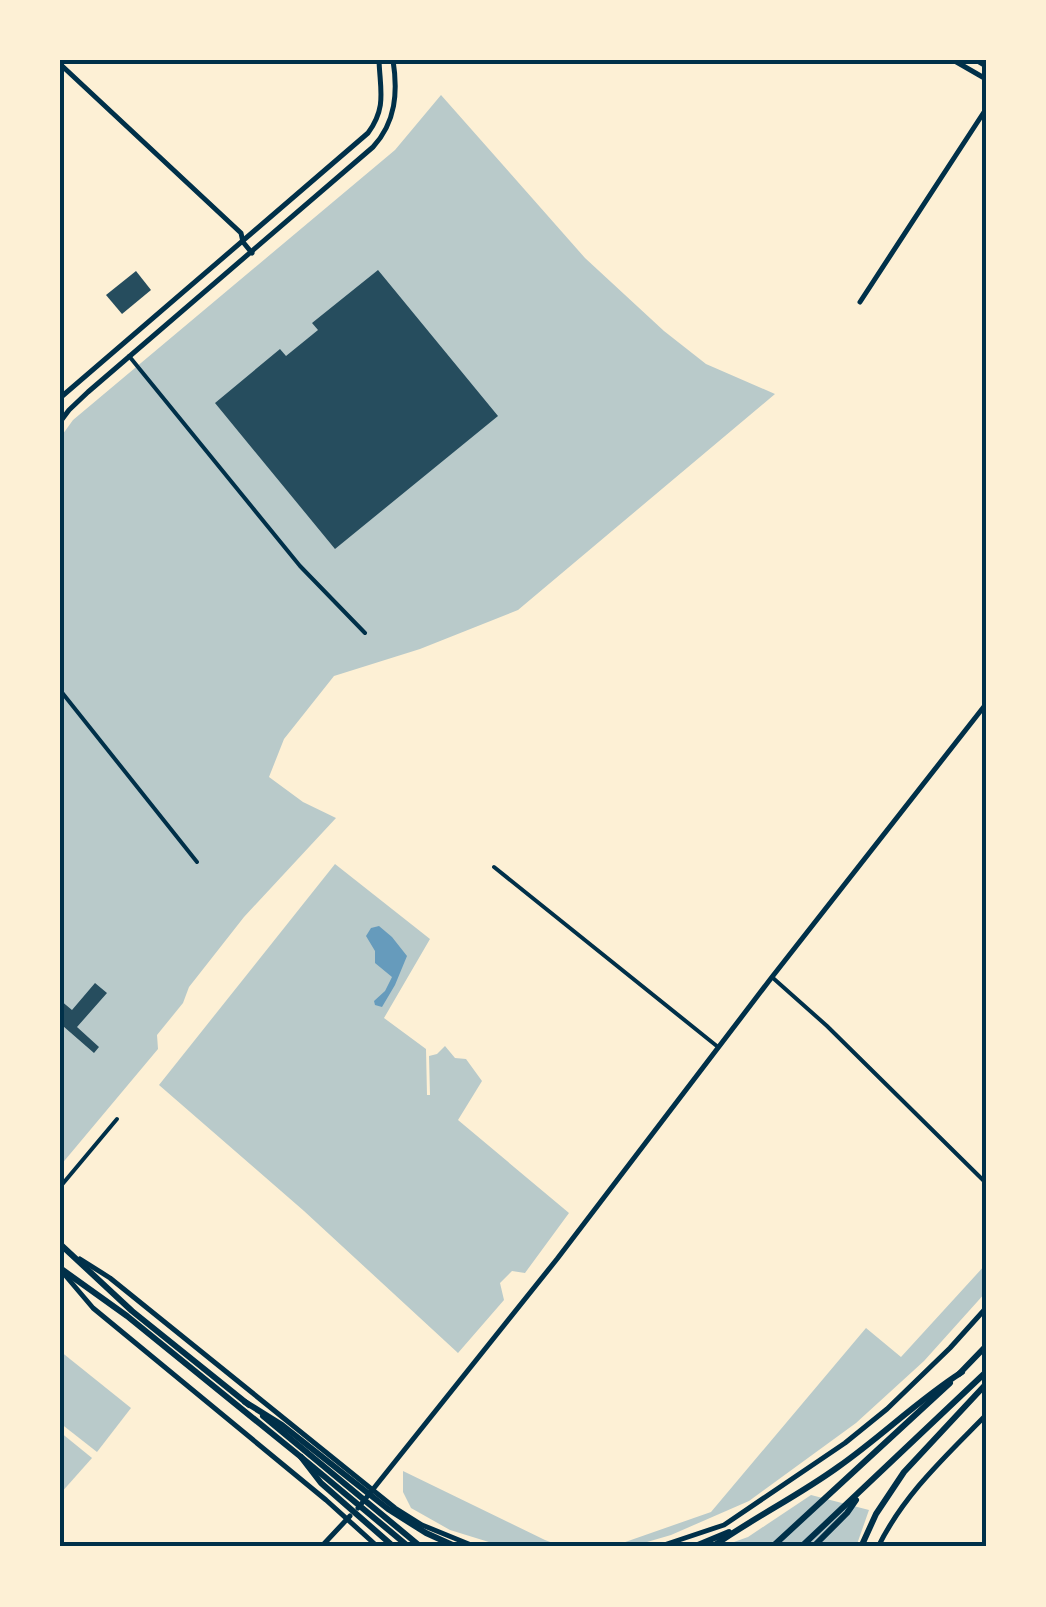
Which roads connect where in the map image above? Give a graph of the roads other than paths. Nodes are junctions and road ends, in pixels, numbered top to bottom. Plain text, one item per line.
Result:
1 (379, 60) edge
2 (393, 60) edge
3 (953, 60) edge
4 (976, 60) edge
5 (60, 64) edge
6 (986, 66) edge
7 (986, 79) edge
8 (986, 109) edge
9 (243, 242) junction
10 (252, 253) junction
11 (860, 302) dead end
12 (129, 356) junction
13 (60, 398) edge
14 (60, 422) edge
15 (365, 632) dead end
16 (60, 690) edge
17 (986, 704) edge
18 (198, 862) dead end
19 (494, 867) dead end
20 (772, 977) junction
21 (718, 1047) junction
22 (117, 1120) dead end
23 (986, 1183) edge
24 (60, 1187) edge
25 (60, 1244) edge
26 (72, 1254) junction
27 (60, 1268) edge
28 (986, 1308) edge
29 (129, 1314) junction
30 (986, 1346) edge
31 (962, 1372) junction
32 (986, 1372) edge
33 (986, 1384) edge
34 (245, 1402) junction
35 (986, 1414) edge
36 (301, 1456) junction
37 (373, 1491) junction
38 (862, 1491) junction
39 (348, 1518) junction
40 (740, 1528) junction
41 (322, 1547) edge
42 (378, 1547) edge
43 (394, 1547) edge
44 (409, 1547) edge
45 (421, 1547) edge
46 (457, 1547) edge
47 (476, 1547) edge
48 (658, 1547) edge
49 (693, 1547) edge
50 (712, 1547) edge
51 (772, 1547) edge
52 (801, 1547) edge
53 (813, 1547) edge
54 (861, 1547) edge
55 (878, 1547) edge

1 - 9 main road
2 - 10 main road
3 - 7 main road
4 - 6 main road
5 - 9 main road
8 - 11 main road
9 - 10 main road
9 - 13 main road
10 - 12 main road
12 - 14 main road
12 - 15 street
16 - 18 street
17 - 20 main road
19 - 21 street
20 - 21 main road
20 - 23 street
21 - 37 main road
22 - 24 street
25 - 26 main road
26 - 29 main road
26 - 37 main road
27 - 29 main road
27 - 39 main road
28 - 48 main road
29 - 34 main road
29 - 36 main road
30 - 31 main road
31 - 40 main road
31 - 51 main road
32 - 38 main road
33 - 54 main road
34 - 45 main road
34 - 46 main road
35 - 55 main road
36 - 43 main road
36 - 44 main road
37 - 39 main road
37 - 47 main road
38 - 52 main road
38 - 53 main road
39 - 41 main road
39 - 42 main road
40 - 49 main road
40 - 50 main road

